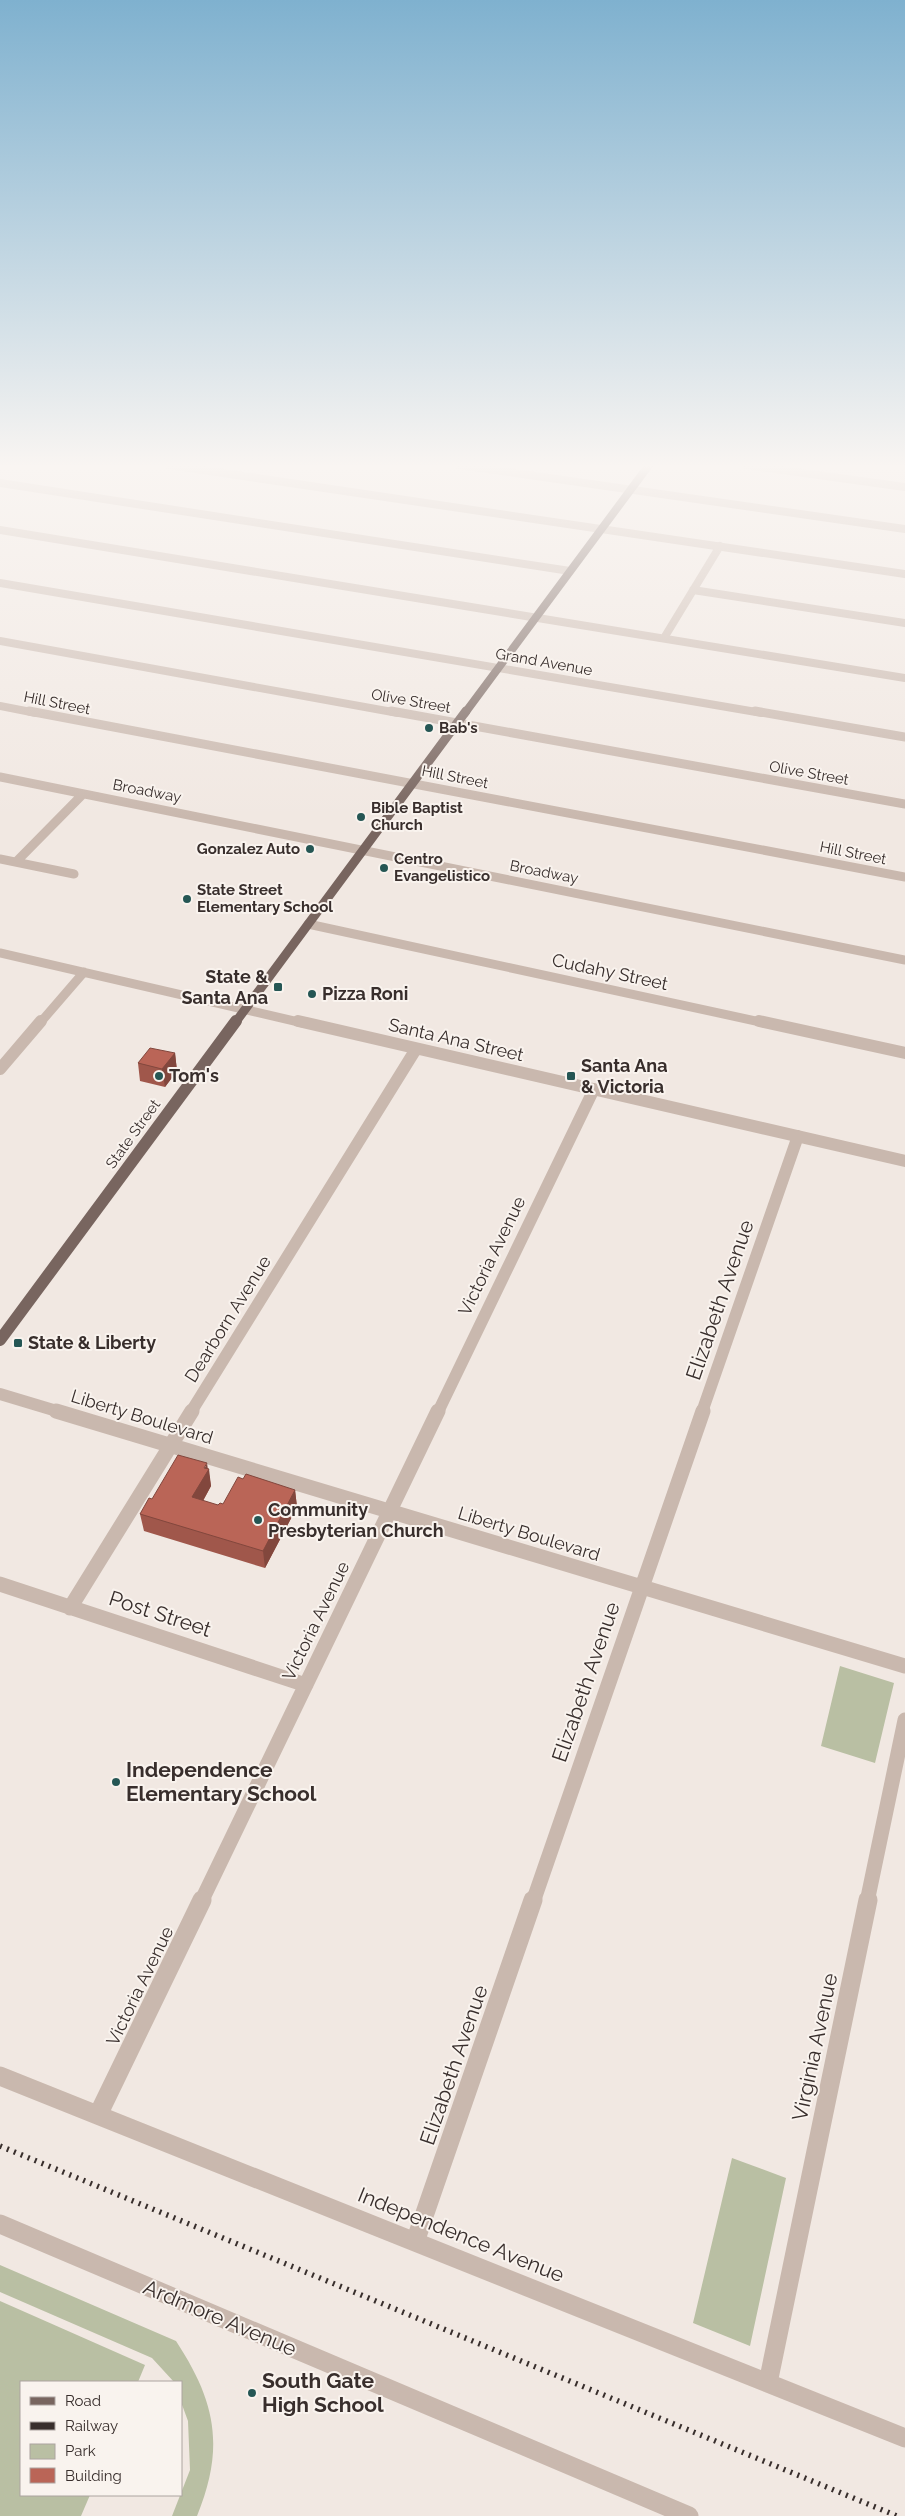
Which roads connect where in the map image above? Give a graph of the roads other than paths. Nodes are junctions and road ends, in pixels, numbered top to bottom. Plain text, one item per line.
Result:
1 (319, 582) edge
2 (562, 582) edge
3 (698, 582) edge
4 (0, 583) edge
5 (693, 590) junction
6 (536, 618) junction
7 (905, 623) edge
8 (664, 638) junction
9 (0, 641) edge
10 (499, 668) junction
11 (905, 678) edge
12 (0, 706) edge
13 (458, 723) junction
14 (905, 737) edge
15 (0, 777) edge
16 (413, 783) junction
17 (83, 794) junction
18 (905, 804) edge
19 (363, 850) junction
20 (0, 859) edge
21 (16, 862) junction
22 (74, 874) dead end
23 (905, 877) edge
24 (308, 924) junction
25 (0, 953) edge
26 (905, 960) edge
27 (84, 972) junction
28 (246, 1009) junction
29 (416, 1049) junction
30 (905, 1053) edge
31 (0, 1069) edge
32 (594, 1089) junction
33 (798, 1136) junction
34 (905, 1161) edge
35 (0, 1340) edge
36 (0, 1394) edge
37 (172, 1445) junction
38 (390, 1512) junction
39 (0, 1584) edge
40 (641, 1587) junction
41 (70, 1608) junction
42 (905, 1666) edge
43 (306, 1685) junction
44 (905, 1720) edge
45 (0, 2076) edge
46 (98, 2115) junction
47 (0, 2224) edge
48 (415, 2242) junction
49 (768, 2383) junction
50 (905, 2438) edge
51 (689, 2516) edge

1 - 6 street
2 - 6 main road, State Street
3 - 5 street
4 - 10 street, Grand Avenue
5 - 7 street
5 - 8 street
6 - 8 street
6 - 10 main road, State Street
8 - 11 street
9 - 13 street, Olive Street
10 - 13 main road, State Street
10 - 14 street, Grand Avenue
12 - 16 street, Hill Street
13 - 16 main road, State Street
13 - 18 street, Olive Street
15 - 17 street, Broadway
16 - 19 main road, State Street
16 - 23 street, Hill Street
17 - 19 street, Broadway
17 - 21 street
19 - 24 main road, State Street
19 - 26 street, Broadway
20 - 21 street
21 - 22 street
24 - 28 main road, State Street
24 - 30 street, Cudahy Street
25 - 27 street, Santa Ana Street
27 - 28 street, Santa Ana Street
27 - 31 street
28 - 29 street, Santa Ana Street
28 - 35 main road, State Street
29 - 32 street, Santa Ana Street
29 - 37 street, Dearborn Avenue
32 - 33 street, Santa Ana Street
32 - 38 street, Victoria Avenue
33 - 34 street, Santa Ana Street
33 - 40 street, Elizabeth Avenue
36 - 37 street, Liberty Boulevard
37 - 38 street, Liberty Boulevard
37 - 41 street, Dearborn Avenue
38 - 40 street, Liberty Boulevard
38 - 43 street, Victoria Avenue
39 - 41 street, Post Street
40 - 42 street, Liberty Boulevard
40 - 48 street, Elizabeth Avenue
41 - 43 street, Post Street
43 - 46 street, Victoria Avenue
44 - 49 street, Virginia Avenue
45 - 46 street, Independence Avenue
46 - 48 street, Independence Avenue
47 - 51 street, Ardmore Avenue
48 - 49 street, Independence Avenue
49 - 50 street, Independence Avenue

